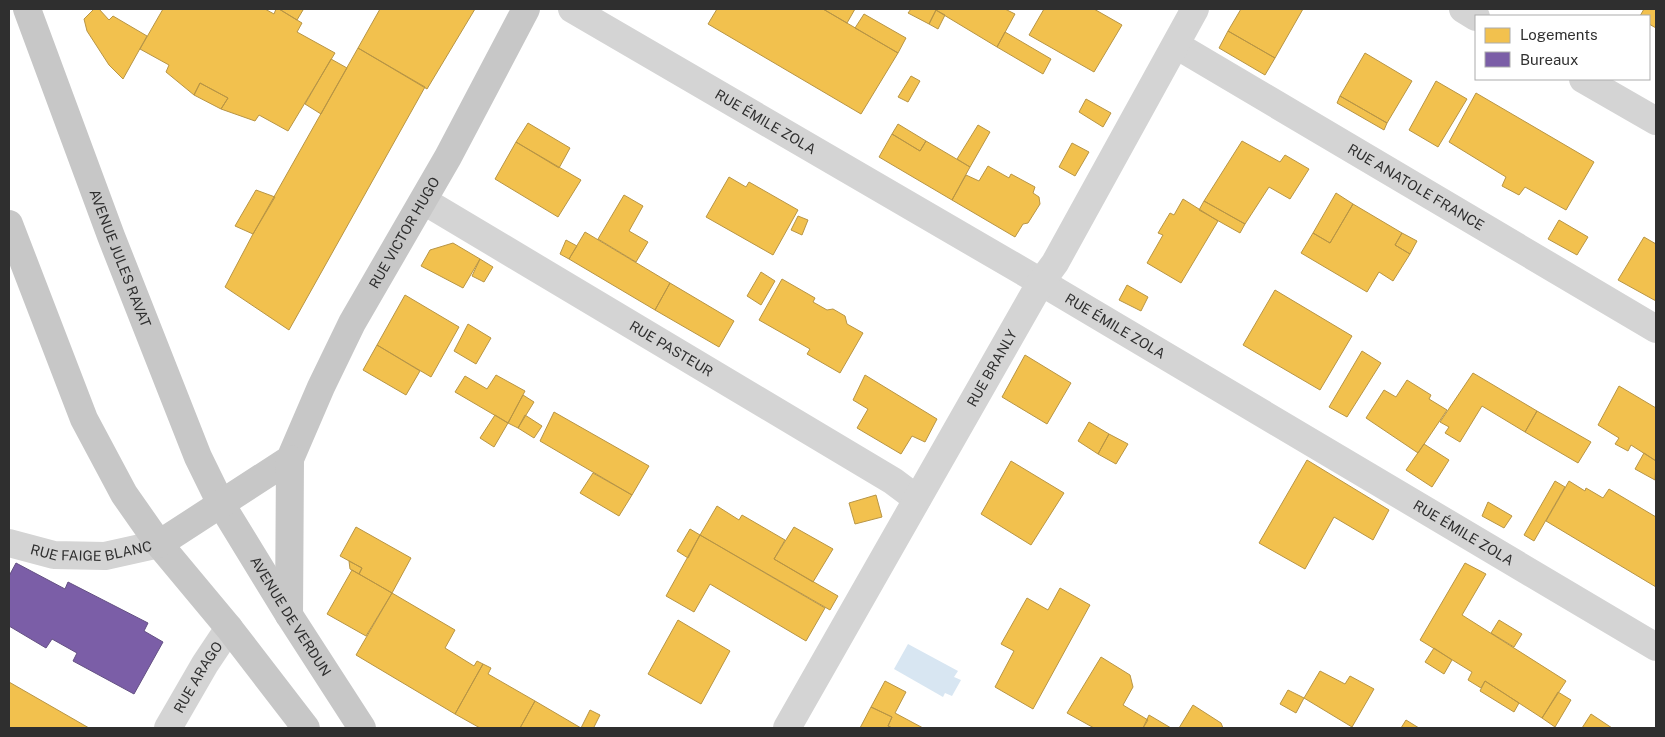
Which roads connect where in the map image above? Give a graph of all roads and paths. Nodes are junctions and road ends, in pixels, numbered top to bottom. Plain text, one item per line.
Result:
1 (27, 9) edge
2 (526, 9) edge
3 (572, 9) edge
4 (1196, 9) edge
5 (1463, 9) edge
6 (1475, 16) edge
7 (1176, 44) junction
8 (1585, 80) edge
9 (1656, 121) edge
10 (424, 201) junction
11 (9, 224) edge
12 (1041, 282) junction
13 (1656, 329) edge
14 (290, 459) junction
15 (917, 499) junction
16 (221, 504) junction
17 (9, 543) edge
18 (159, 544) junction
19 (289, 615) junction
20 (228, 628) junction
21 (1656, 647) edge
22 (168, 728) edge
23 (306, 728) edge
24 (362, 728) edge
25 (787, 728) edge

1 - 16 main road, AVENUE JULES RAVAT
2 - 10 main road, RUE VICTOR HUGO
3 - 12 street, RUE ÉMILE ZOLA
4 - 7 street, RUE BRANLY
5 - 6 street
7 - 12 street, RUE BRANLY
7 - 13 street, RUE ANATOLE FRANCE
8 - 9 street
10 - 14 main road, RUE VICTOR HUGO
10 - 15 street, RUE PASTEUR
11 - 18 main road
12 - 15 street, RUE BRANLY
12 - 21 street, RUE ÉMILE ZOLA
14 - 16 main road
14 - 19 main road, RUE VICTOR HUGO
15 - 25 street, RUE BRANLY
16 - 18 main road, RUE FAIGE BLANC
16 - 19 main road, AVENUE DE VERDUN
17 - 18 street, RUE FAIGE BLANC
18 - 20 main road
19 - 24 main road, AVENUE DE VERDUN
20 - 22 street, RUE ARAGO
20 - 23 main road

